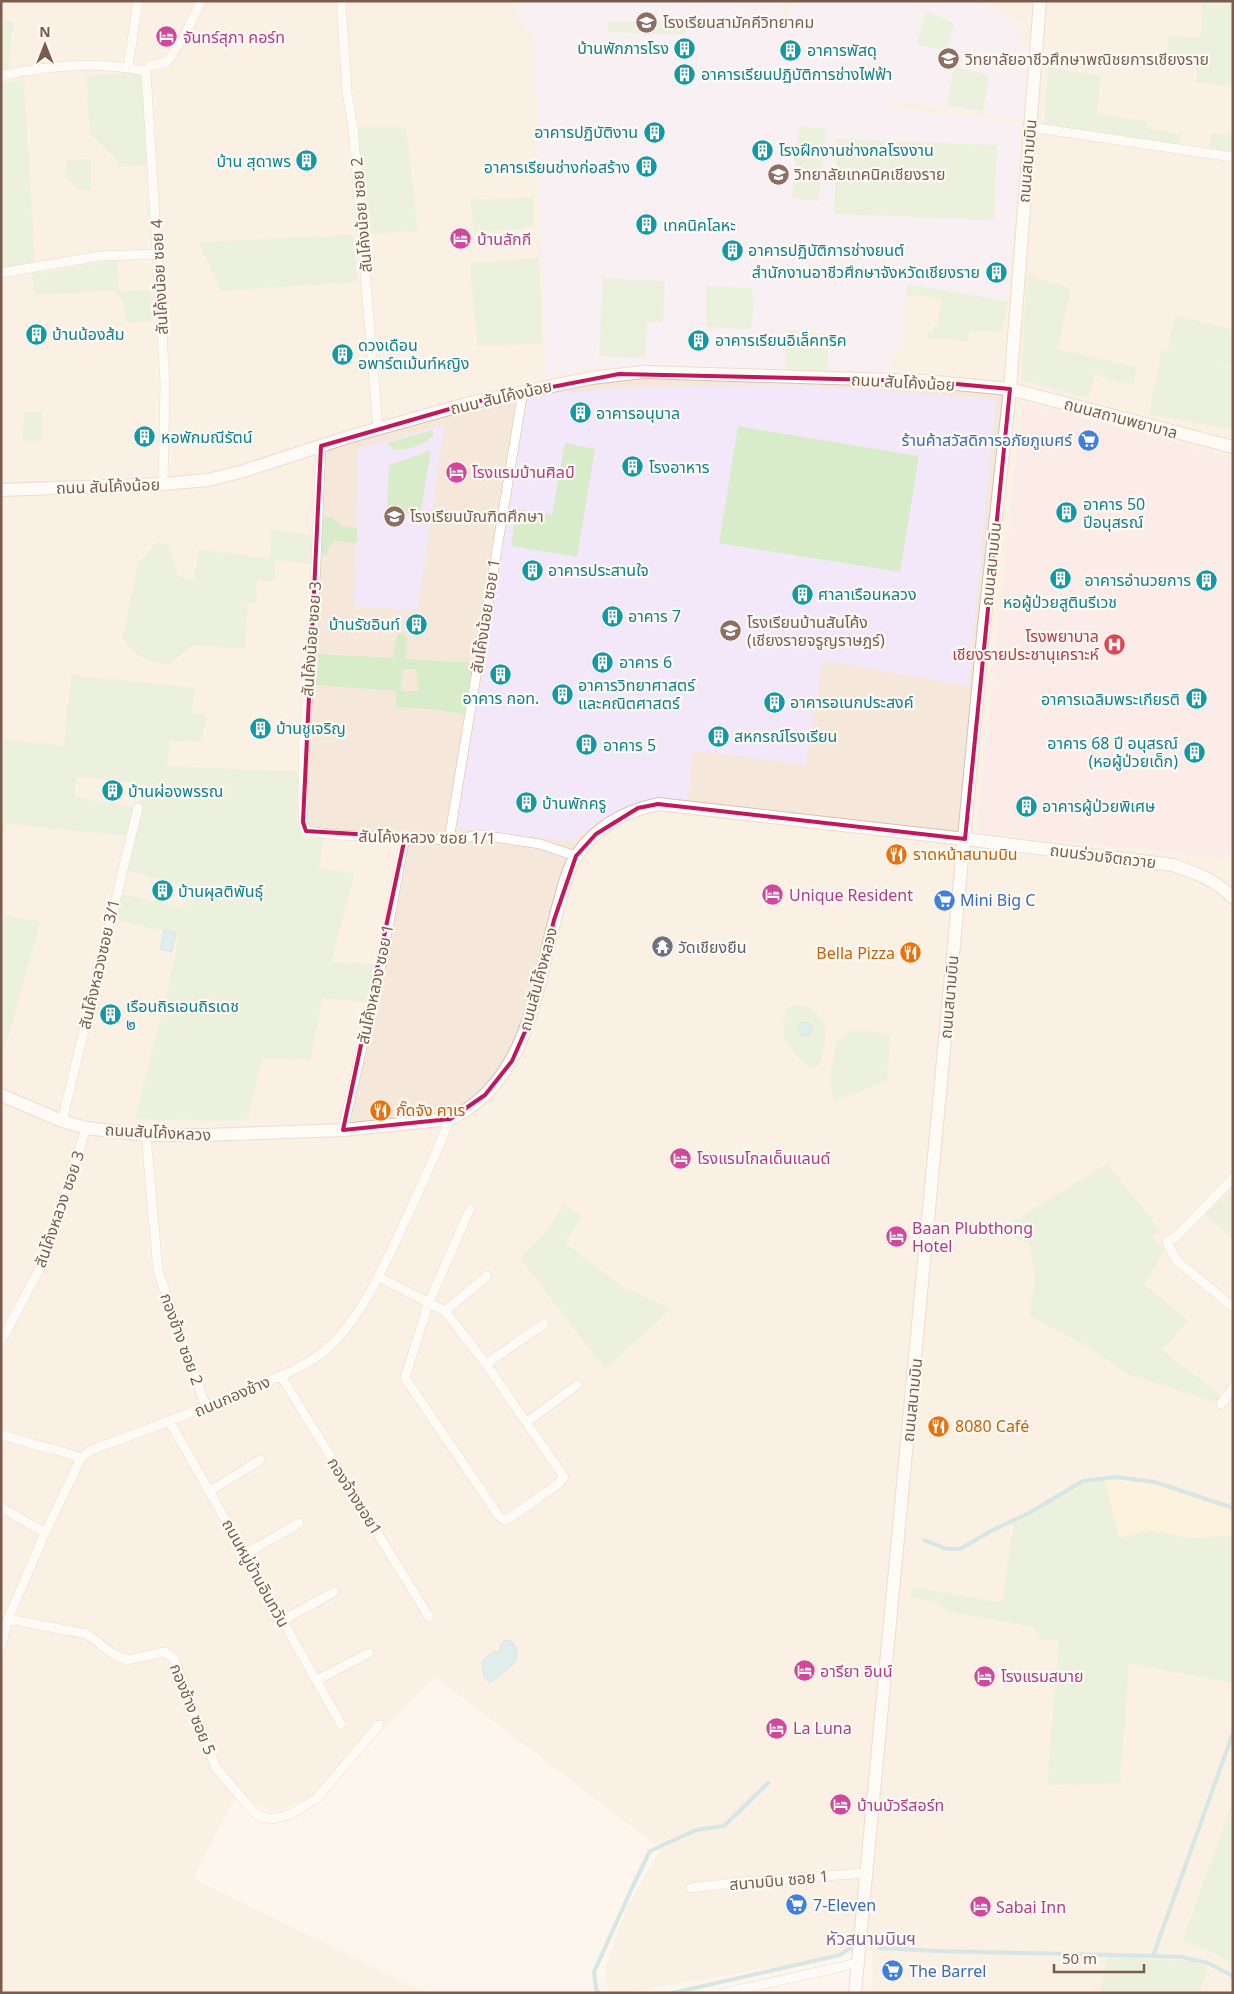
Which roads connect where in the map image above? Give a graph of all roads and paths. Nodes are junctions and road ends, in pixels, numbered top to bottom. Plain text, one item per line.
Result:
1 (138, 1) edge
2 (201, 1) edge
3 (341, 1) edge
4 (1040, 1) edge
5 (128, 67) junction
6 (146, 71) junction
7 (1, 76) edge
8 (1030, 127) junction
9 (1233, 157) edge
10 (157, 254) junction
11 (1, 273) edge
12 (1010, 389) junction
13 (523, 391) junction
14 (378, 429) junction
15 (321, 446) junction
16 (1233, 447) edge
17 (163, 484) junction
18 (1, 490) edge
19 (138, 808) dead end
20 (306, 831) joint
21 (405, 837) junction
22 (965, 839) junction
23 (449, 840) junction
24 (576, 856) junction
25 (1233, 898) edge
26 (1, 1096) edge
27 (450, 1119) junction
28 (62, 1121) junction
29 (86, 1128) junction
30 (343, 1130) junction
31 (146, 1135) junction
32 (1233, 1178) edge
33 (470, 1209) dead end
34 (487, 1276) dead end
35 (379, 1277) junction
36 (429, 1302) junction
37 (1233, 1307) edge
38 (445, 1311) junction
39 (544, 1324) dead end
40 (1, 1341) edge
41 (486, 1364) junction
42 (281, 1376) junction
43 (577, 1385) dead end
44 (1233, 1388) edge
45 (1221, 1404) dead end
46 (206, 1407) junction
47 (170, 1422) junction
48 (527, 1422) junction
49 (1, 1434) edge
50 (80, 1458) junction
51 (260, 1460) dead end
52 (210, 1491) junction
53 (1, 1507) edge
54 (299, 1524) dead end
55 (45, 1533) junction
56 (245, 1554) junction
57 (334, 1592) dead end
58 (429, 1617) dead end
59 (8, 1619) junction
60 (283, 1620) junction
61 (1, 1645) edge
62 (368, 1653) dead end
63 (317, 1680) junction
64 (341, 1724) dead end
65 (380, 1725) dead end
66 (867, 1873) junction
67 (691, 1888) dead end
68 (858, 1963) junction
69 (724, 1993) edge
70 (855, 1993) edge

1 - 5 street
2 - 6 street
3 - 14 street, สันโค้งน้อย ซอย 2
4 - 8 street, ถนนสนามบิน
5 - 6 street
5 - 7 street
6 - 10 street, สันโค้งน้อย ซอย 4
8 - 9 street
8 - 12 street, ถนนสนามบิน
10 - 11 street
10 - 17 street, สันโค้งน้อย ซอย 4
12 - 13 street, ถนน สันโค้งน้อย
12 - 16 street, ถนนสถานพยาบาล
12 - 22 street, ถนนสนามบิน
13 - 14 street, ถนน สันโค้งน้อย
13 - 23 street, สันโค้งน้อย ซอย 1
14 - 15 street, ถนน สันโค้งน้อย
15 - 17 street, ถนน สันโค้งน้อย
15 - 20 street, สันโค้งน้อย ซอย 3
17 - 18 street, ถนน สันโค้งน้อย
19 - 28 street, สันโค้งหลวงซอย 3/1
20 - 21 street, สันโค้งหลวง ซอย 1/1
21 - 23 street, สันโค้งหลวง ซอย 1/1
21 - 30 street, สันโค้งหลวง ซอย 1
22 - 24 street, ถนนสันโค้งหลวง
22 - 25 street, ถนนร่วมจิตถวาย
22 - 66 street, ถนนสนามบิน
23 - 24 street, สันโค้งหลวง ซอย 1/1
24 - 27 street, ถนนสันโค้งหลวง
26 - 28 street, ถนนสันโค้งหลวง
27 - 30 street, ถนนสันโค้งหลวง
27 - 35 street, ถนนกองช้าง
28 - 29 street, ถนนสันโค้งหลวง
29 - 31 street, ถนนสันโค้งหลวง
29 - 40 street, สันโค้งหลวง ซอย 3
30 - 31 street, ถนนสันโค้งหลวง
31 - 46 street, กองช้าง ซอย 2
32 - 37 street
33 - 36 street
34 - 38 street
35 - 36 street
35 - 42 street, ถนนกองช้าง
36 - 38 street
36 - 48 street
38 - 41 street
39 - 41 street
41 - 48 street
42 - 46 street, ถนนกองช้าง
42 - 58 street, กองจ้างซอย1
43 - 48 street
44 - 45 street
46 - 47 street, ถนนกองช้าง
47 - 50 street, ถนนกองช้าง
47 - 52 street, ถนนหมู่บ้านอินทวัน
49 - 50 street
50 - 55 street
51 - 52 street
52 - 56 street, ถนนหมู่บ้านอินทวัน
53 - 55 street
54 - 56 street
55 - 59 street
56 - 60 street, ถนนหมู่บ้านอินทวัน
57 - 60 street
59 - 61 street
59 - 65 street, กองช้าง ซอย 5
60 - 63 street, ถนนหมู่บ้านอินทวัน
62 - 63 street
63 - 64 street, ถนนหมู่บ้านอินทวัน
66 - 67 street, สนามบิน ซอย 1
66 - 68 street, ถนนสนามบิน
68 - 69 street
68 - 70 street, ถนนสนามบิน

